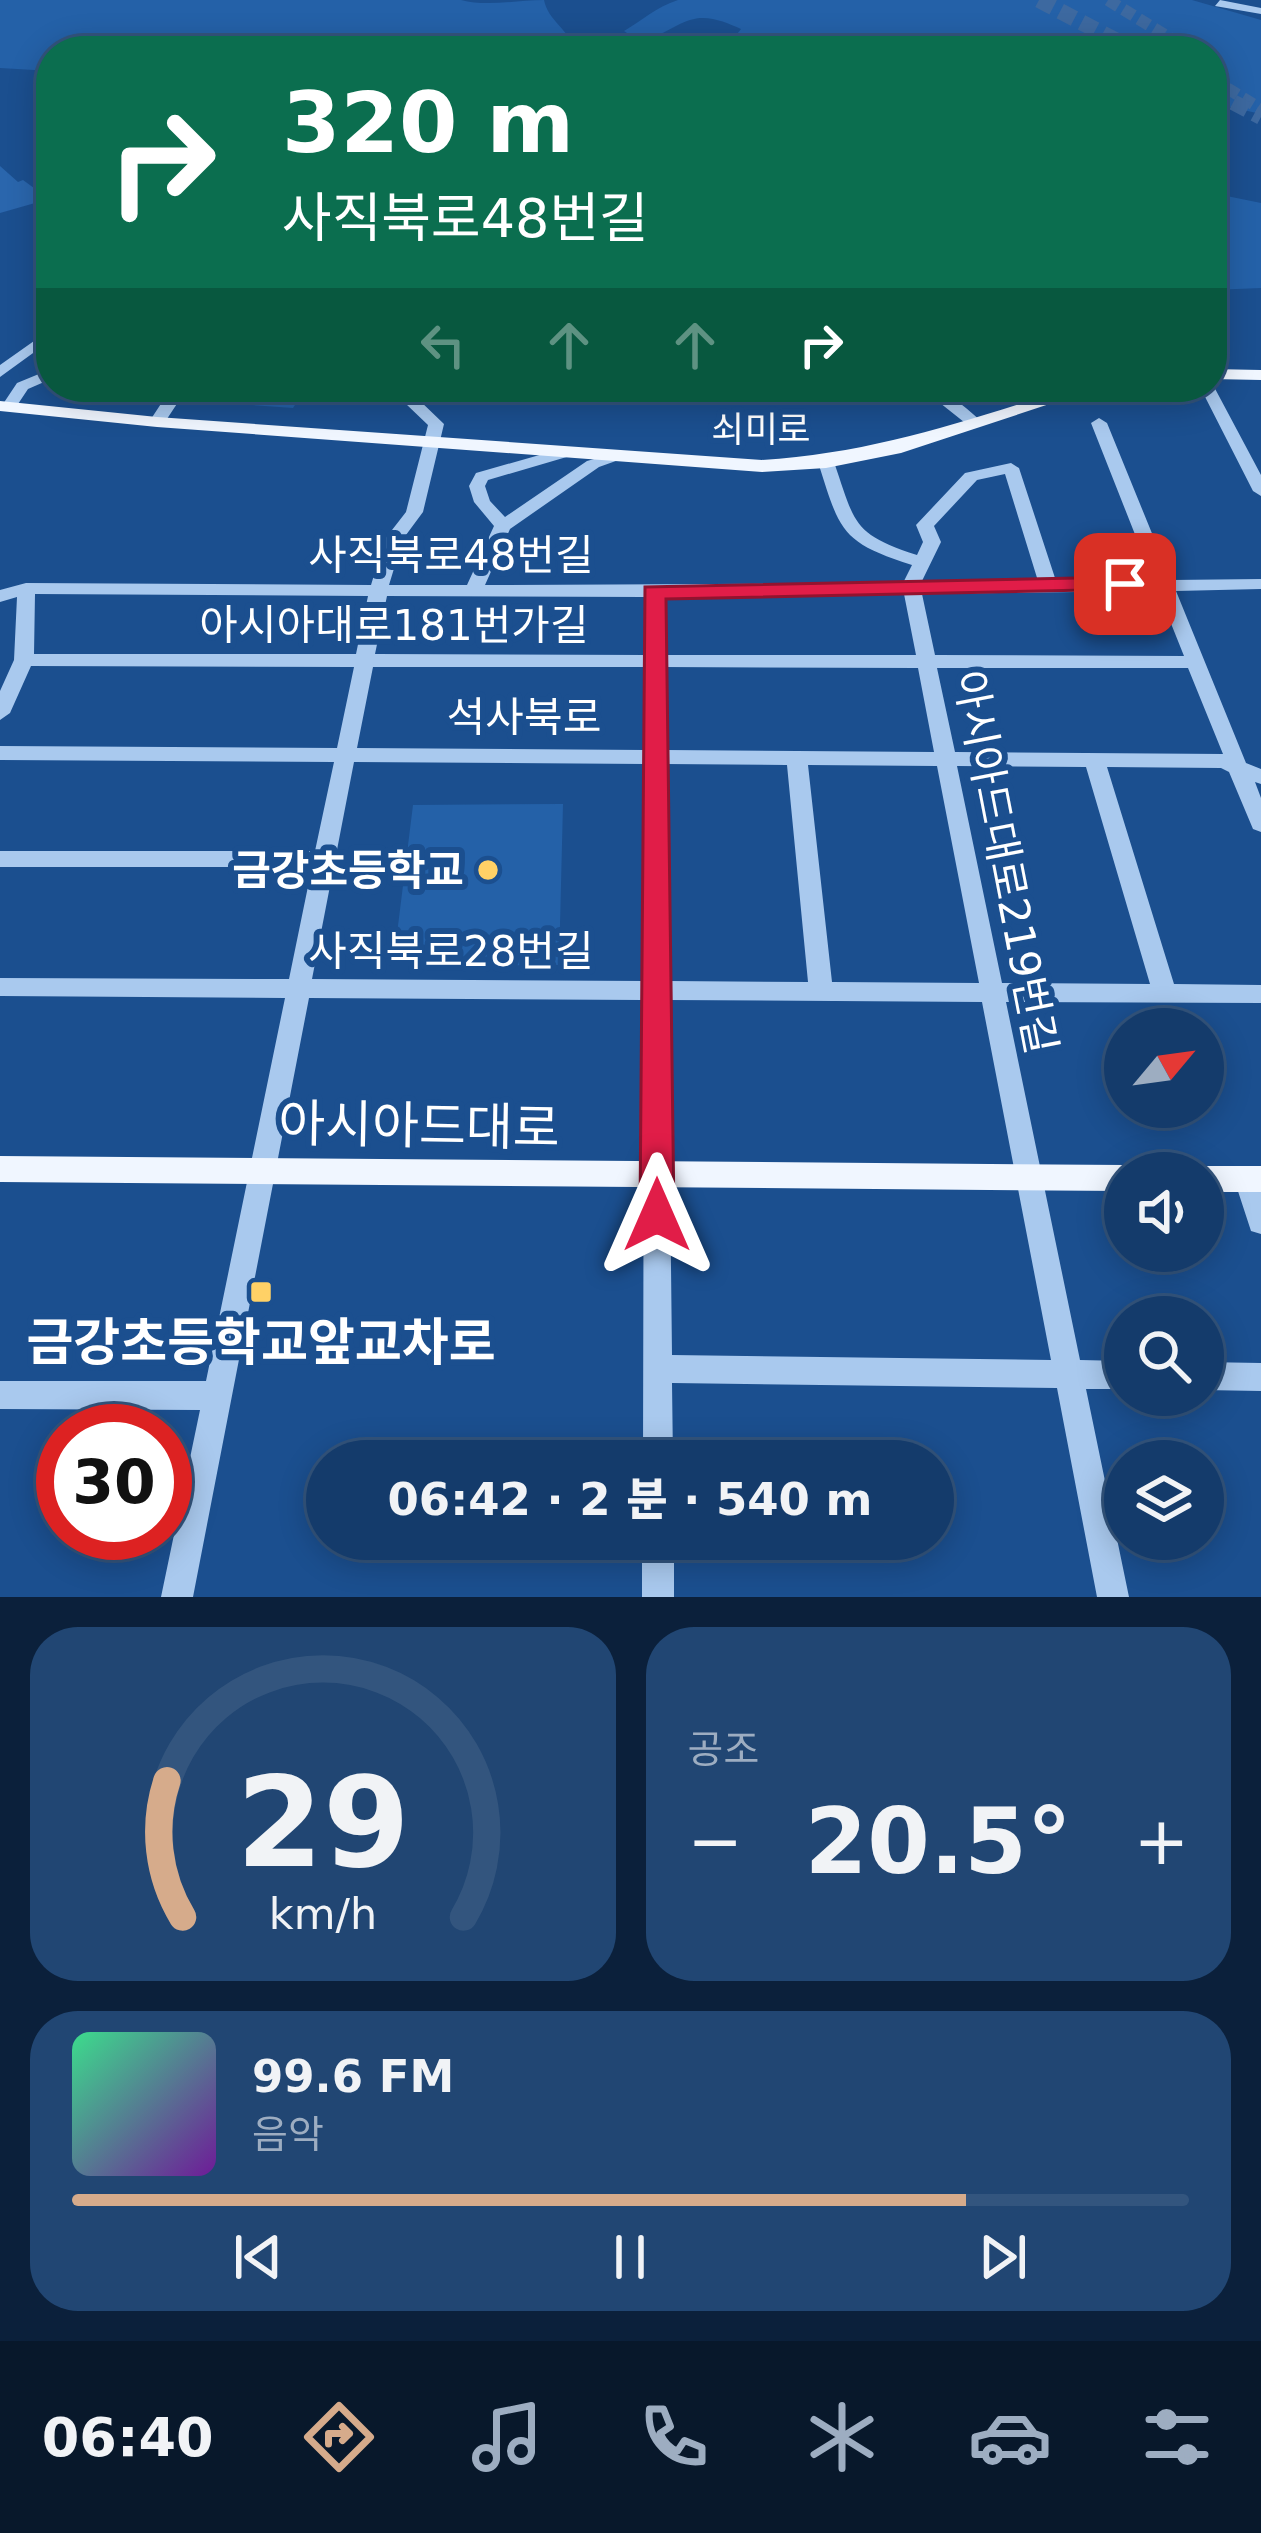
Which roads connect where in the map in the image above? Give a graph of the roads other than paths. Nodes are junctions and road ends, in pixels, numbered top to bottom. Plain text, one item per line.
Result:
1 (1228, 0) edge
2 (1261, 11) edge
3 (36, 344) edge
4 (0, 372) edge
5 (1227, 374) edge
6 (1261, 375) edge
7 (36, 380) edge
8 (170, 402) edge
9 (412, 402) edge
10 (942, 402) edge
11 (1043, 402) edge
12 (1216, 402) edge
13 (5, 406) edge
14 (157, 422) junction
15 (975, 423) junction
16 (1099, 423) dead end
17 (1234, 439) junction
18 (1261, 439) edge
19 (430, 443) junction
20 (564, 453) junction
21 (619, 457) junction
22 (826, 462) junction
23 (1261, 491) edge
24 (503, 526) junction
25 (920, 562) junction
26 (1164, 584) junction
27 (1261, 584) edge
28 (911, 585) junction
29 (1048, 585) junction
30 (26, 588) junction
31 (378, 591) junction
32 (473, 591) junction
33 (654, 592) junction
34 (0, 596) edge
35 (24, 660) junction
36 (365, 661) junction
37 (654, 661) junction
38 (926, 662) junction
39 (1196, 662) junction
40 (0, 713) edge
41 (0, 753) edge
42 (346, 755) junction
43 (655, 757) junction
44 (797, 758) junction
45 (945, 759) junction
46 (1094, 760) junction
47 (1237, 764) junction
48 (1261, 777) edge
49 (1261, 824) edge
50 (0, 860) edge
51 (326, 860) junction
52 (0, 987) edge
53 (301, 989) junction
54 (656, 991) junction
55 (821, 992) junction
56 (992, 993) junction
57 (1165, 994) junction
58 (1261, 994) edge
59 (0, 1169) edge
60 (265, 1172) junction
61 (657, 1176) junction
62 (1028, 1178) junction
63 (1104, 1178) edge
64 (1254, 1179) edge
65 (1261, 1222) edge
66 (658, 1369) junction
67 (1068, 1374) junction
68 (1104, 1375) edge
69 (1224, 1376) edge
70 (1261, 1377) edge
71 (0, 1395) edge
72 (219, 1396) junction
73 (658, 1440) edge
74 (658, 1560) edge
75 (177, 1597) edge
76 (658, 1597) edge
77 (1113, 1597) edge

1 - 2 street
3 - 4 street
5 - 6 main road
7 - 13 street
8 - 14 street
9 - 19 street
10 - 15 street
11 - 15 main road, 쇠미로
12 - 17 street
13 - 14 main road, 쇠미로
14 - 19 main road, 쇠미로
15 - 22 main road, 쇠미로
16 - 26 street
17 - 18 street
17 - 23 street
19 - 20 main road, 쇠미로
19 - 31 street
20 - 21 main road, 쇠미로
20 - 24 street, 쇠미로
21 - 22 main road, 쇠미로
21 - 24 street
22 - 25 street
24 - 32 street
25 - 28 street
25 - 29 street
26 - 27 street, 사직북로48번길
26 - 29 street, 사직북로48번길
26 - 39 street
28 - 29 street, 사직북로48번길
28 - 33 street, 사직북로48번길
28 - 38 street, 아시아드대로219번길
30 - 31 street, 사직북로48번길
30 - 34 street, 사직북로48번길
30 - 35 street
31 - 32 street, 사직북로48번길
31 - 36 street
32 - 33 street, 사직북로48번길
33 - 37 street
35 - 36 street, 아시아대로181번가길
35 - 40 street
36 - 37 street, 아시아대로181번가길
36 - 42 street
37 - 38 street, 아시아대로181번가길
37 - 43 street
38 - 39 street, 아시아대로181번가길
38 - 45 street, 아시아드대로219번길
39 - 47 street
41 - 42 street, 석사북로
42 - 43 street, 석사북로
42 - 51 street
43 - 44 street, 석사북로
43 - 54 street
44 - 45 street, 석사북로
44 - 55 street
45 - 46 street, 석사북로
45 - 56 street, 아시아드대로219번길
46 - 47 street, 석사북로
46 - 57 street
47 - 48 street, 석사북로
47 - 49 street
50 - 51 street
51 - 53 street
52 - 53 street, 사직북로28번길
53 - 54 street, 사직북로28번길
53 - 60 street
54 - 55 street, 사직북로28번길
54 - 61 street
55 - 56 street, 사직북로28번길
56 - 57 street, 사직북로28번길
56 - 62 street, 아시아드대로219번길
57 - 58 street, 사직북로28번길
59 - 60 main road, 아시아드대로
60 - 61 main road, 아시아드대로
60 - 72 street
61 - 62 main road, 아시아드대로
61 - 66 street
62 - 63 main road, 아시아드대로
62 - 67 street, 아시아드대로219번길
64 - 65 street
66 - 67 street
66 - 73 street
67 - 68 street
67 - 77 street, 아시아드대로219번길
69 - 70 street
71 - 72 street
72 - 75 street
74 - 76 street

